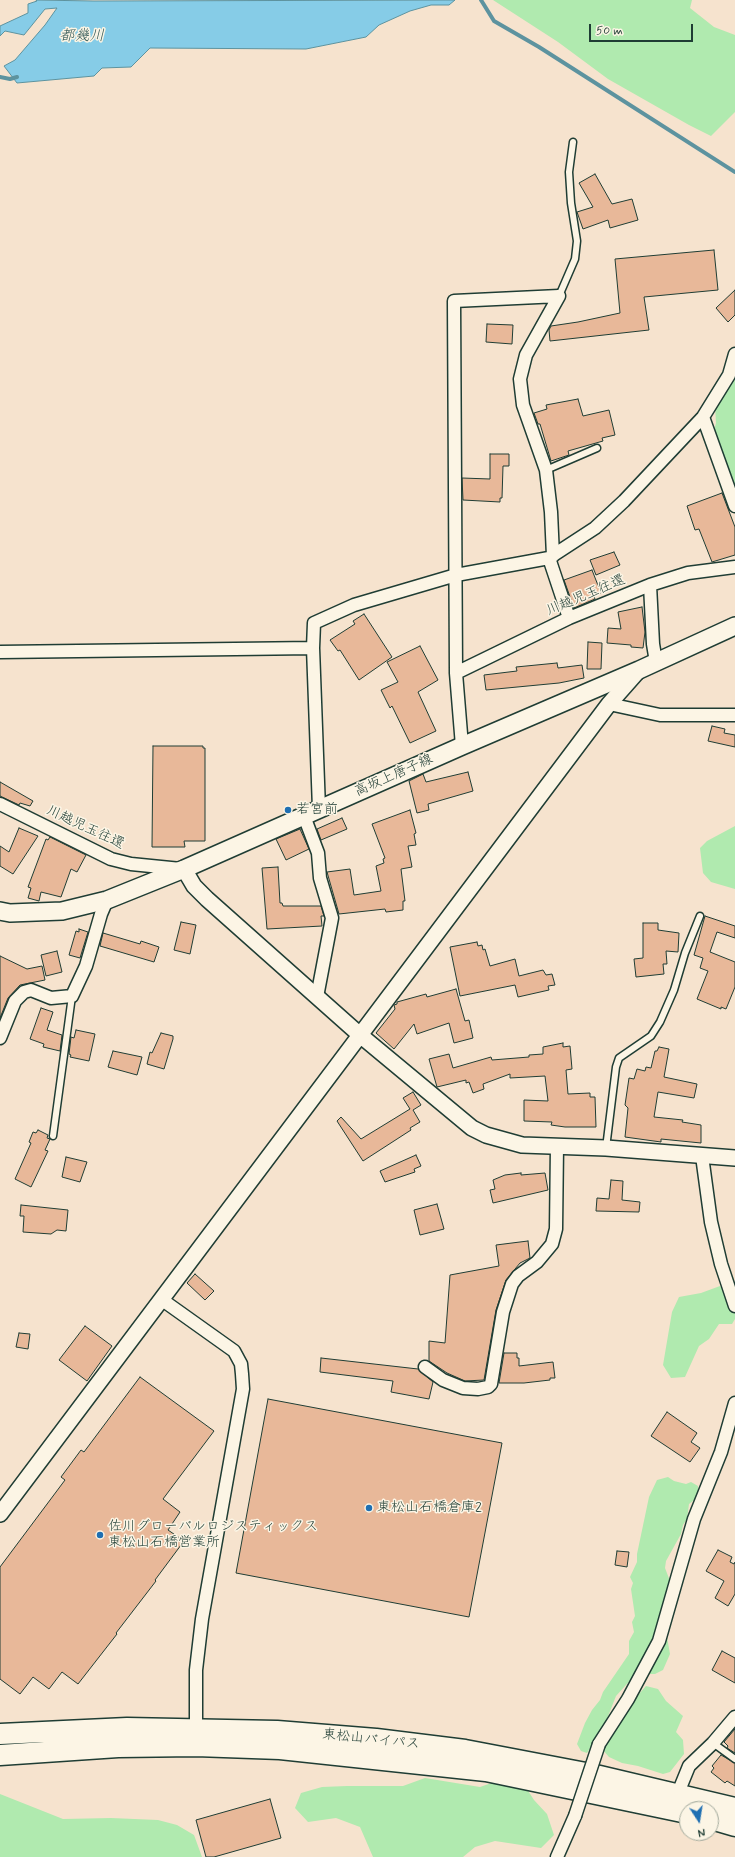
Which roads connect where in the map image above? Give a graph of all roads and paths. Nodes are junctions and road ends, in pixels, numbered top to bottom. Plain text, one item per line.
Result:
1 (573, 142) dead end
2 (558, 296) junction
3 (734, 359) edge
4 (703, 416) junction
5 (597, 448) dead end
6 (546, 470) junction
7 (735, 506) edge
8 (551, 557) junction
9 (735, 567) edge
10 (456, 574) junction
11 (650, 585) junction
12 (569, 618) junction
13 (735, 626) edge
14 (313, 648) junction
15 (0, 652) edge
16 (656, 662) junction
17 (639, 670) junction
18 (456, 673) junction
19 (609, 704) junction
20 (735, 716) edge
21 (462, 746) junction
22 (0, 804) edge
23 (311, 813) junction
24 (184, 869) junction
25 (107, 900) junction
26 (0, 911) edge
27 (700, 916) dead end
28 (72, 996) junction
29 (318, 997) junction
30 (360, 1035) junction
31 (0, 1038) edge
32 (53, 1136) dead end
33 (557, 1146) junction
34 (606, 1148) junction
35 (702, 1156) junction
36 (735, 1158) edge
37 (162, 1299) junction
38 (735, 1306) edge
39 (425, 1367) dead end
40 (735, 1403) edge
41 (0, 1514) edge
42 (735, 1717) edge
43 (196, 1729) junction
44 (0, 1734) edge
45 (713, 1743) junction
46 (0, 1755) edge
47 (735, 1760) edge
48 (678, 1793) junction
49 (735, 1808) edge
50 (679, 1811) edge
51 (719, 1821) edge
52 (735, 1826) edge
53 (557, 1857) edge

1 - 2 lane
2 - 6 street
2 - 10 street
3 - 4 street
4 - 7 street
4 - 8 street
5 - 6 lane
6 - 8 street
8 - 10 street
8 - 12 street
9 - 11 street, 川越児玉往還
10 - 14 street
10 - 18 street
11 - 12 street, 川越児玉往還
11 - 16 street
12 - 18 street, 川越児玉往還
13 - 16 main road, 高坂上唐子線
14 - 15 street
14 - 23 street
16 - 17 main road, 高坂上唐子線
17 - 19 street
17 - 21 main road, 高坂上唐子線
18 - 21 street
19 - 20 street
19 - 30 street
21 - 23 main road, 高坂上唐子線
22 - 24 street, 川越児玉往還
23 - 24 main road, 高坂上唐子線
23 - 29 street
24 - 25 main road, 高坂上唐子線
24 - 29 street
25 - 26 main road, 高坂上唐子線
25 - 28 street
27 - 34 lane
28 - 31 street
28 - 32 lane
29 - 30 street
30 - 33 street
30 - 37 street
33 - 34 street
33 - 39 street
34 - 35 street
35 - 36 street
35 - 38 street
37 - 41 street
37 - 43 street
40 - 53 street, bridge
42 - 45 street
43 - 44 highway, 東松山バイパス
43 - 48 highway, 東松山バイパス
45 - 47 lane
45 - 48 street
46 - 50 highway, 東松山バイパス
48 - 49 highway, 東松山バイパス
51 - 52 highway

